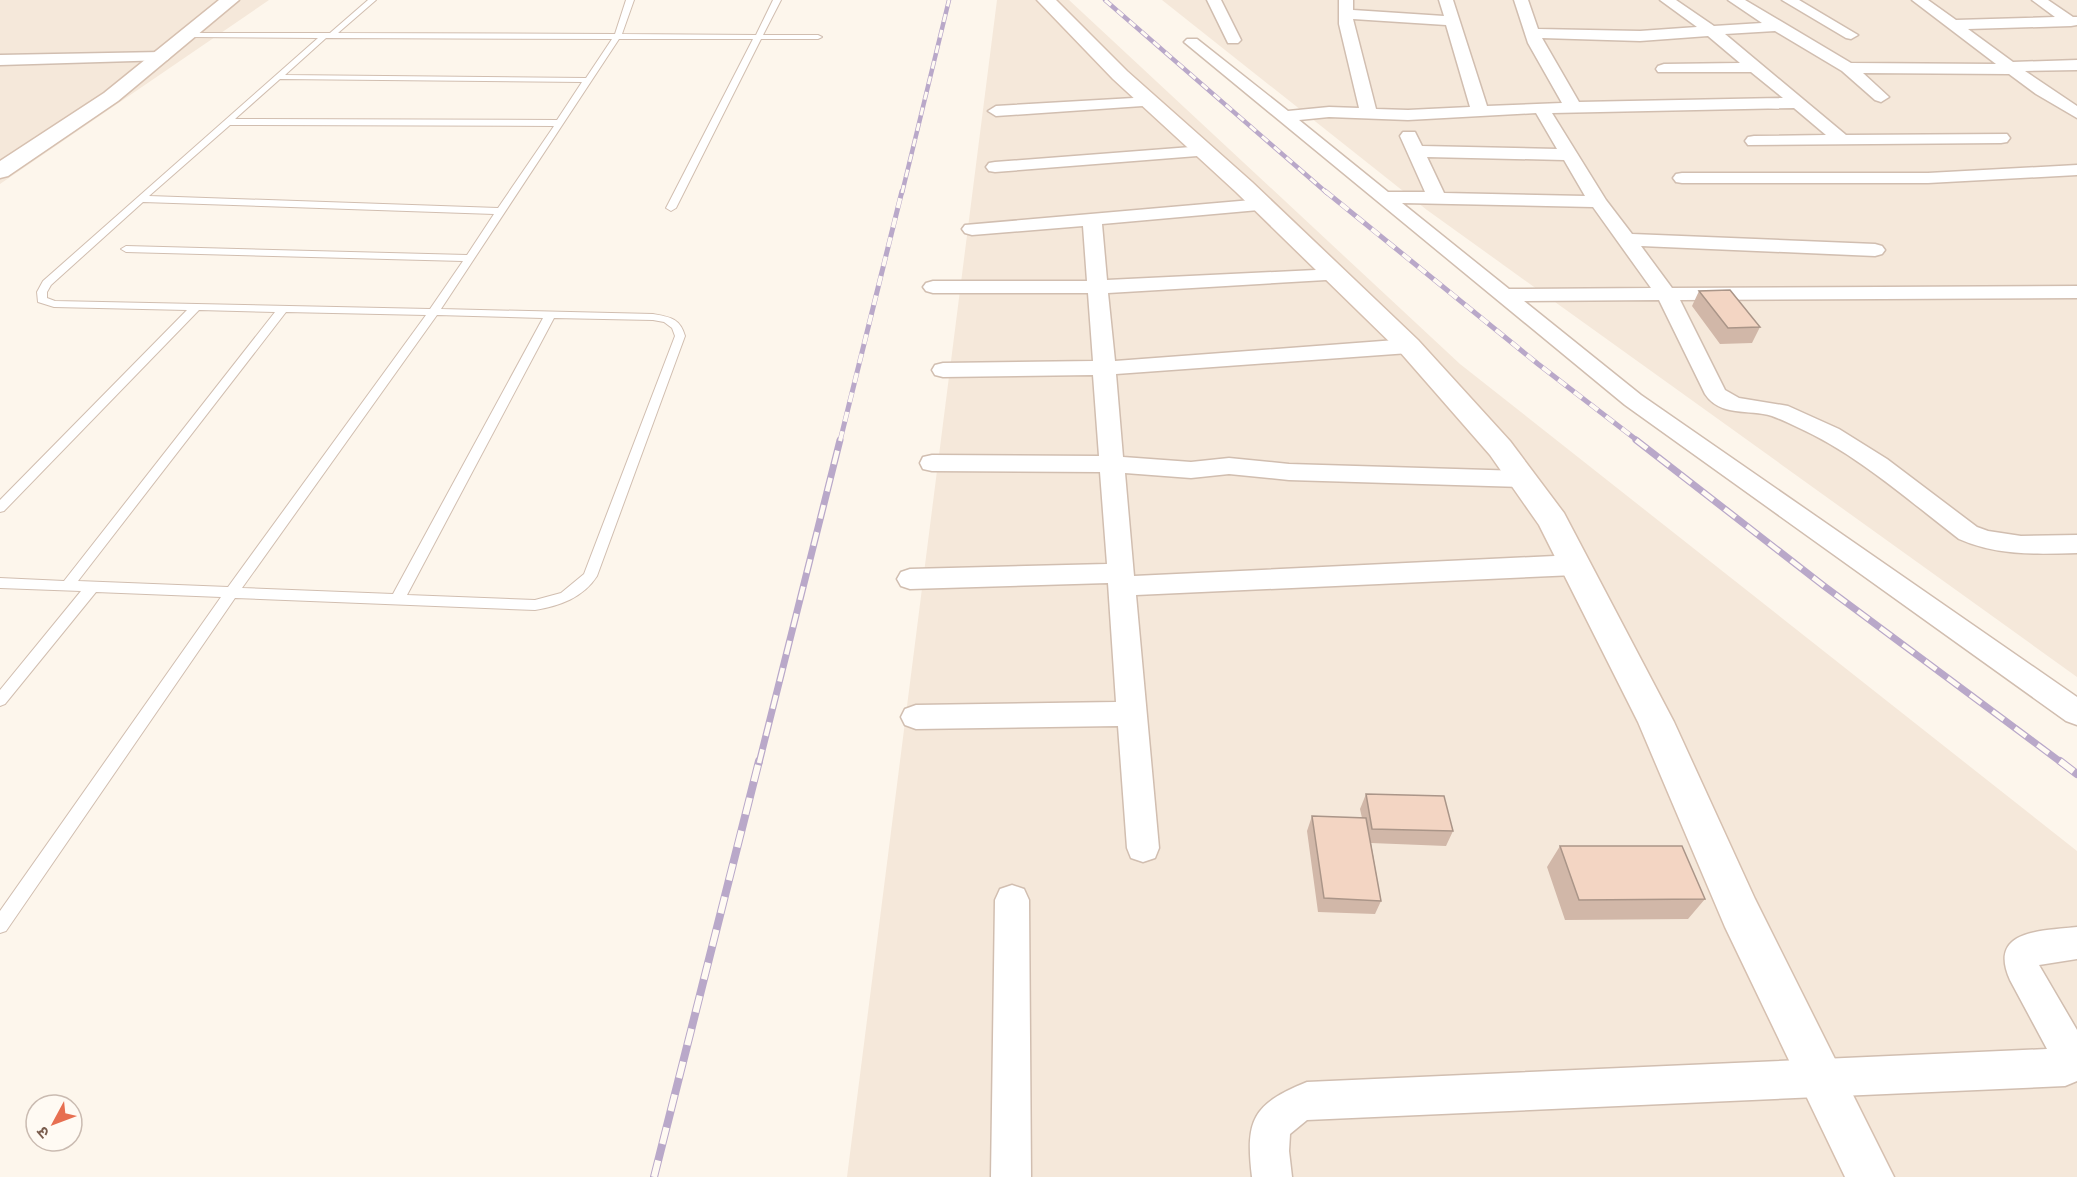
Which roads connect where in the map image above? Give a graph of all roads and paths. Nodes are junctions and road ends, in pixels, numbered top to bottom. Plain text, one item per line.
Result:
1 (230, 0) edge
2 (372, 0) edge
3 (630, 0) edge
4 (777, 0) edge
5 (1046, 0) edge
6 (1214, 0) edge
7 (1446, 0) edge
8 (1521, 0) edge
9 (1667, 0) edge
10 (1735, 0) edge
11 (1789, 0) edge
12 (1919, 0) edge
13 (2039, 0) edge
14 (1346, 7) edge
15 (1450, 21) junction
16 (2074, 22) edge
17 (1954, 25) junction
18 (1778, 26) junction
19 (1713, 32) junction
20 (1532, 33) junction
21 (188, 35) junction
22 (329, 35) junction
23 (618, 35) junction
24 (1851, 35) dead end
25 (757, 37) junction
26 (818, 37) dead end
27 (1233, 39) dead end
28 (1192, 42) dead end
29 (162, 57) junction
30 (0, 60) edge
31 (2077, 65) edge
32 (1755, 67) junction
33 (1848, 68) junction
34 (2011, 68) junction
35 (1664, 69) dead end
36 (280, 77) junction
37 (588, 80) junction
38 (1881, 97) dead end
39 (1151, 102) junction
40 (1799, 103) junction
41 (1573, 107) junction
42 (1541, 108) junction
43 (996, 111) dead end
44 (1480, 111) junction
45 (2077, 112) edge
46 (1368, 114) junction
47 (1399, 115) junction
48 (1283, 117) junction
49 (230, 122) junction
50 (559, 123) junction
51 (2001, 138) dead end
52 (1841, 139) junction
53 (1754, 141) dead end
54 (1204, 151) junction
55 (1415, 151) junction
56 (1569, 155) junction
57 (995, 167) dead end
58 (2077, 170) edge
59 (0, 171) edge
60 (1682, 178) dead end
61 (1383, 197) junction
62 (142, 198) junction
63 (1437, 198) junction
64 (1598, 202) junction
65 (1263, 205) junction
66 (671, 208) dead end
67 (500, 211) junction
68 (1092, 219) junction
69 (972, 229) dead end
70 (1626, 240) junction
71 (126, 249) dead end
72 (1875, 250) dead end
73 (468, 258) junction
74 (1336, 276) junction
75 (933, 287) dead end
76 (1098, 287) junction
77 (2077, 291) edge
78 (1666, 294) junction
79 (1504, 296) junction
80 (196, 308) junction
81 (283, 309) junction
82 (433, 313) junction
83 (550, 315) junction
84 (1409, 346) junction
85 (1106, 368) junction
86 (943, 370) dead end
87 (932, 463) dead end
88 (1114, 464) junction
89 (1522, 479) junction
90 (0, 508) edge
91 (2077, 544) edge
92 (1575, 565) junction
93 (910, 579) dead end
94 (1123, 580) junction
95 (0, 583) edge
96 (67, 586) junction
97 (93, 586) junction
98 (232, 592) junction
99 (396, 600) junction
100 (0, 700) edge
101 (2077, 713) edge
102 (1133, 714) junction
103 (916, 717) dead end
104 (1143, 848) dead end
105 (1012, 900) dead end
106 (0, 925) edge
107 (2077, 943) edge
108 (1821, 1078) junction
109 (1011, 1177) edge
110 (1272, 1177) edge
111 (1870, 1177) edge

1 - 21 street
2 - 22 lane
3 - 23 lane
4 - 25 lane
5 - 39 street
6 - 27 street
7 - 15 street
8 - 20 street
9 - 19 street
10 - 18 street
11 - 24 street
12 - 17 street
13 - 16 street
14 - 15 street
14 - 46 street
15 - 44 street
16 - 17 street
17 - 34 street
18 - 19 street
18 - 33 street
19 - 20 street
19 - 32 street
20 - 41 street
21 - 22 lane
21 - 29 street
22 - 23 lane
22 - 36 lane
23 - 25 lane
23 - 37 lane
25 - 26 lane
25 - 66 lane
28 - 48 street
29 - 30 street
29 - 59 street
31 - 34 street
32 - 35 street
32 - 40 street
33 - 34 street
33 - 38 street
34 - 45 street
36 - 37 lane
36 - 49 lane
37 - 50 lane
39 - 43 street
39 - 54 street
40 - 41 street
40 - 52 street
41 - 42 street
42 - 44 street
42 - 56 street
44 - 47 street
46 - 47 street
46 - 48 street
47 - 55 street
48 - 61 street
49 - 50 lane
49 - 62 lane
50 - 67 lane
51 - 52 street
52 - 53 street
54 - 57 street
54 - 65 street
55 - 56 street
55 - 63 street
56 - 64 street
58 - 60 street
61 - 63 street
61 - 79 street
62 - 67 lane
62 - 80 lane
63 - 64 street
64 - 70 street
65 - 68 street
65 - 74 street
67 - 73 lane
68 - 69 street
68 - 76 street
70 - 72 street
70 - 78 street
71 - 73 lane
73 - 82 lane
74 - 76 street
74 - 84 street
75 - 76 street
76 - 85 street
77 - 78 street
78 - 79 street
78 - 91 street
79 - 101 street
80 - 81 lane
80 - 90 lane
81 - 82 lane
81 - 96 lane
82 - 83 lane
82 - 98 lane
83 - 99 lane
83 - 99 lane
84 - 85 street
84 - 89 street
85 - 86 street
85 - 88 street
87 - 88 street
88 - 89 street
88 - 94 street
89 - 92 street
92 - 94 street
92 - 108 street
93 - 94 street
94 - 102 street
95 - 96 lane
96 - 97 lane
97 - 98 lane
97 - 100 lane
98 - 99 lane
98 - 106 lane
102 - 103 street
102 - 104 street
105 - 109 street
107 - 108 street
108 - 110 street
108 - 111 street

